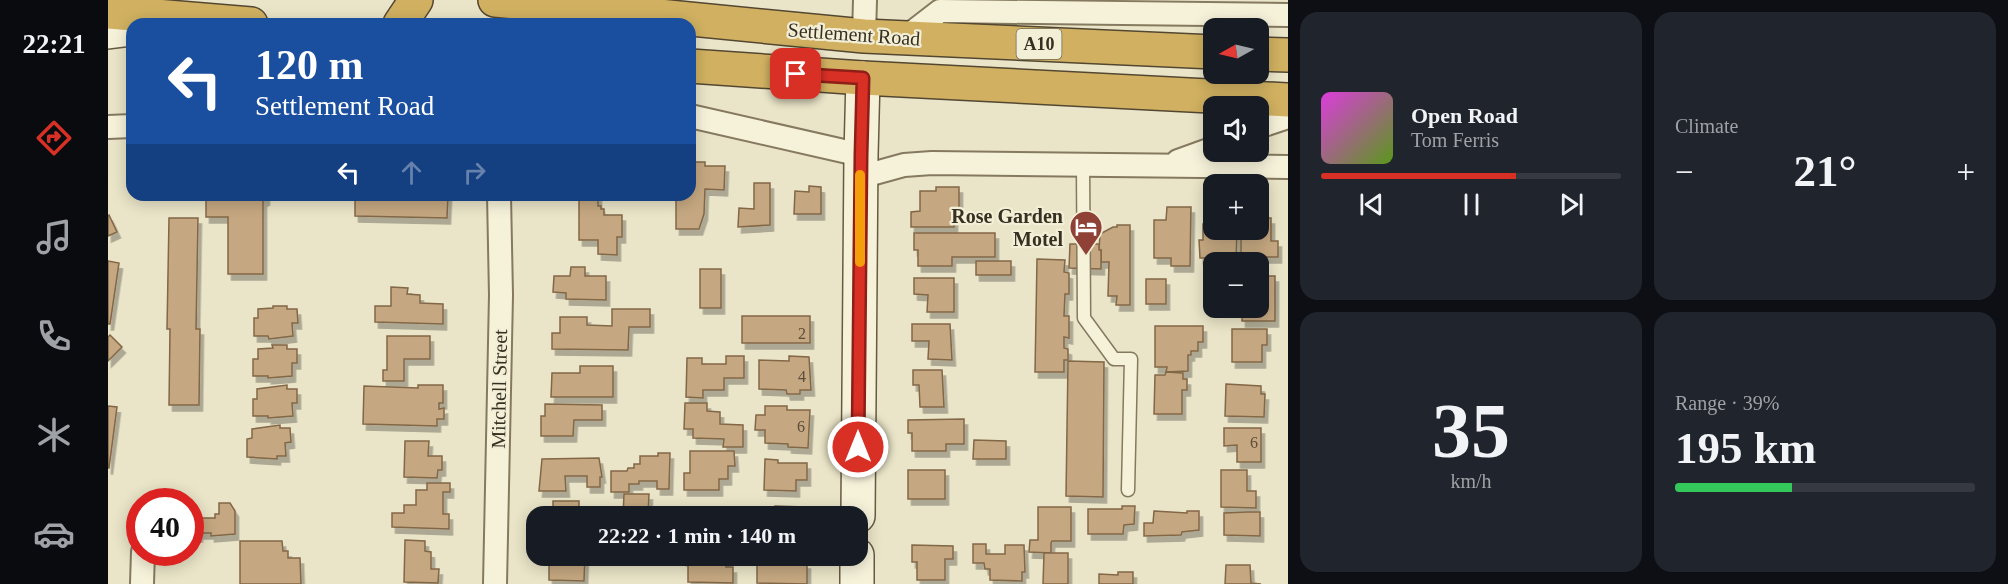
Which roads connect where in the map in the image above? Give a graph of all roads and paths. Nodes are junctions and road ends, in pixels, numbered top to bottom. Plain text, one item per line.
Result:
1 (398, 0) edge
2 (416, 0) edge
3 (495, 0) edge
4 (865, 0) edge
5 (1200, 7) edge
6 (108, 12) edge
7 (1288, 15) edge
8 (159, 18) edge
9 (396, 18) edge
10 (404, 18) edge
11 (680, 18) edge
12 (696, 20) edge
13 (126, 30) edge
14 (108, 32) edge
15 (864, 36) junction
16 (905, 38) junction
17 (1203, 52) edge
18 (1269, 54) edge
19 (1288, 55) edge
20 (696, 66) edge
21 (863, 78) junction
22 (1288, 100) edge
23 (1288, 117) edge
24 (696, 118) edge
25 (1269, 123) edge
26 (126, 126) edge
27 (108, 127) edge
28 (1203, 152) edge
29 (860, 163) junction
30 (1083, 164) junction
31 (1164, 165) junction
32 (1288, 167) edge
33 (499, 201) edge
34 (1128, 490) dead end
35 (858, 506) edge
36 (143, 566) edge
37 (857, 566) edge
38 (142, 584) edge
39 (495, 584) edge
40 (857, 584) edge

1 - 9 highway
2 - 10 highway
3 - 11 highway, Settlement Road / A10
4 - 15 street
5 - 7 street
5 - 16 street
6 - 8 highway
12 - 15 highway, Settlement Road / A10
13 - 14 street
15 - 16 highway, Settlement Road / A10
15 - 21 highway
16 - 17 highway, Settlement Road / A10
18 - 19 highway
20 - 21 highway, A10
21 - 22 highway, A10
21 - 29 street
23 - 25 street
24 - 29 street
26 - 27 street
28 - 31 street
29 - 30 street
29 - 35 street
30 - 31 street
30 - 34 lane
31 - 32 street
33 - 39 street, Mitchell Street
36 - 38 street
37 - 40 street

